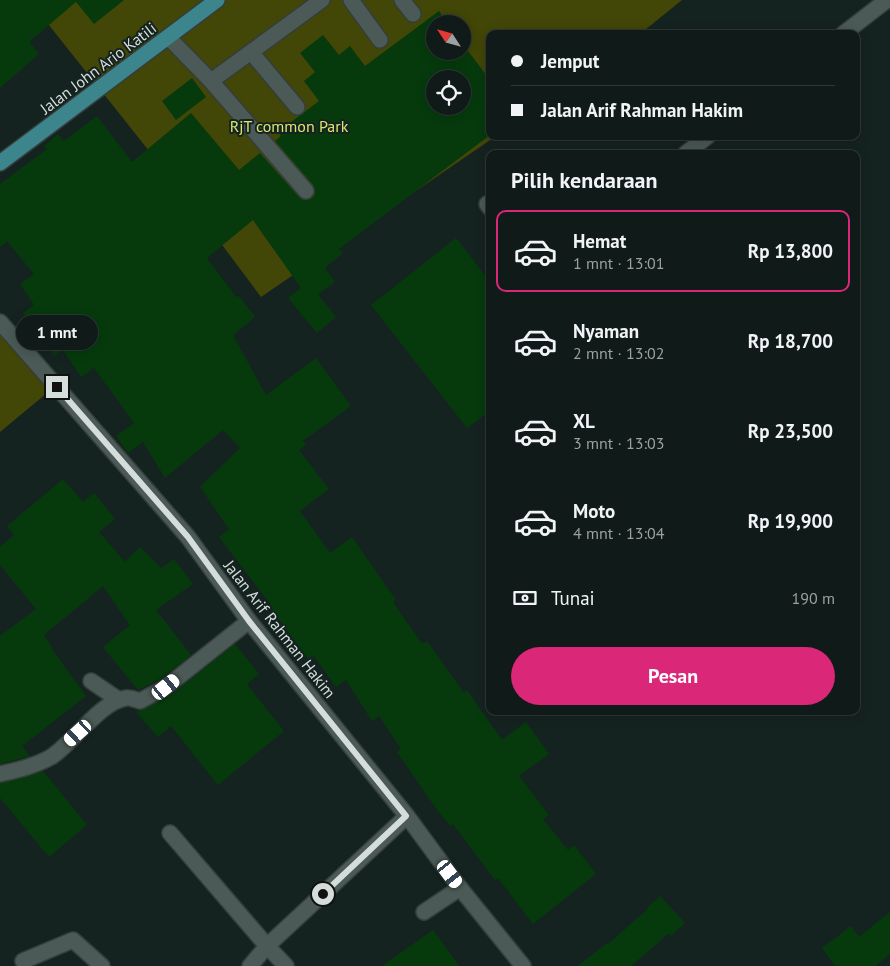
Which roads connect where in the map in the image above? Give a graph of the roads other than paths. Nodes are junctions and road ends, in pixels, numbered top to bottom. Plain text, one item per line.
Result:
1 (217, 0) edge
2 (322, 0) edge
3 (351, 0) edge
4 (402, 0) edge
5 (887, 0) edge
6 (414, 14) dead end
7 (848, 30) edge
8 (168, 37) junction
9 (380, 40) dead end
10 (251, 52) junction
11 (212, 81) junction
12 (297, 107) dead end
13 (703, 140) edge
14 (690, 150) edge
15 (0, 164) edge
16 (306, 191) dead end
17 (0, 322) edge
18 (249, 621) junction
19 (91, 681) dead end
20 (119, 700) junction
21 (0, 774) edge
22 (406, 816) junction
23 (170, 833) dead end
24 (460, 888) junction
25 (424, 912) dead end
26 (267, 946) junction
27 (23, 961) dead end
28 (102, 966) edge
29 (250, 966) edge
30 (286, 966) edge
31 (523, 966) edge

1 - 8 main road, Jalan John Ario Katili
2 - 10 street
3 - 9 street
4 - 6 street
5 - 7 street
8 - 11 street
8 - 15 main road, Jalan John Ario Katili
10 - 11 street
10 - 12 street
11 - 16 street
13 - 14 street
17 - 18 street, Jalan Arif Rahman Hakim
18 - 20 street
18 - 22 street, Jalan Arif Rahman Hakim
19 - 20 street
20 - 21 street
22 - 24 street, Jalan Arif Rahman Hakim
22 - 26 street
23 - 26 street
24 - 25 street
24 - 31 street, Jalan Arif Rahman Hakim
26 - 29 street
26 - 30 street
27 - 28 street

